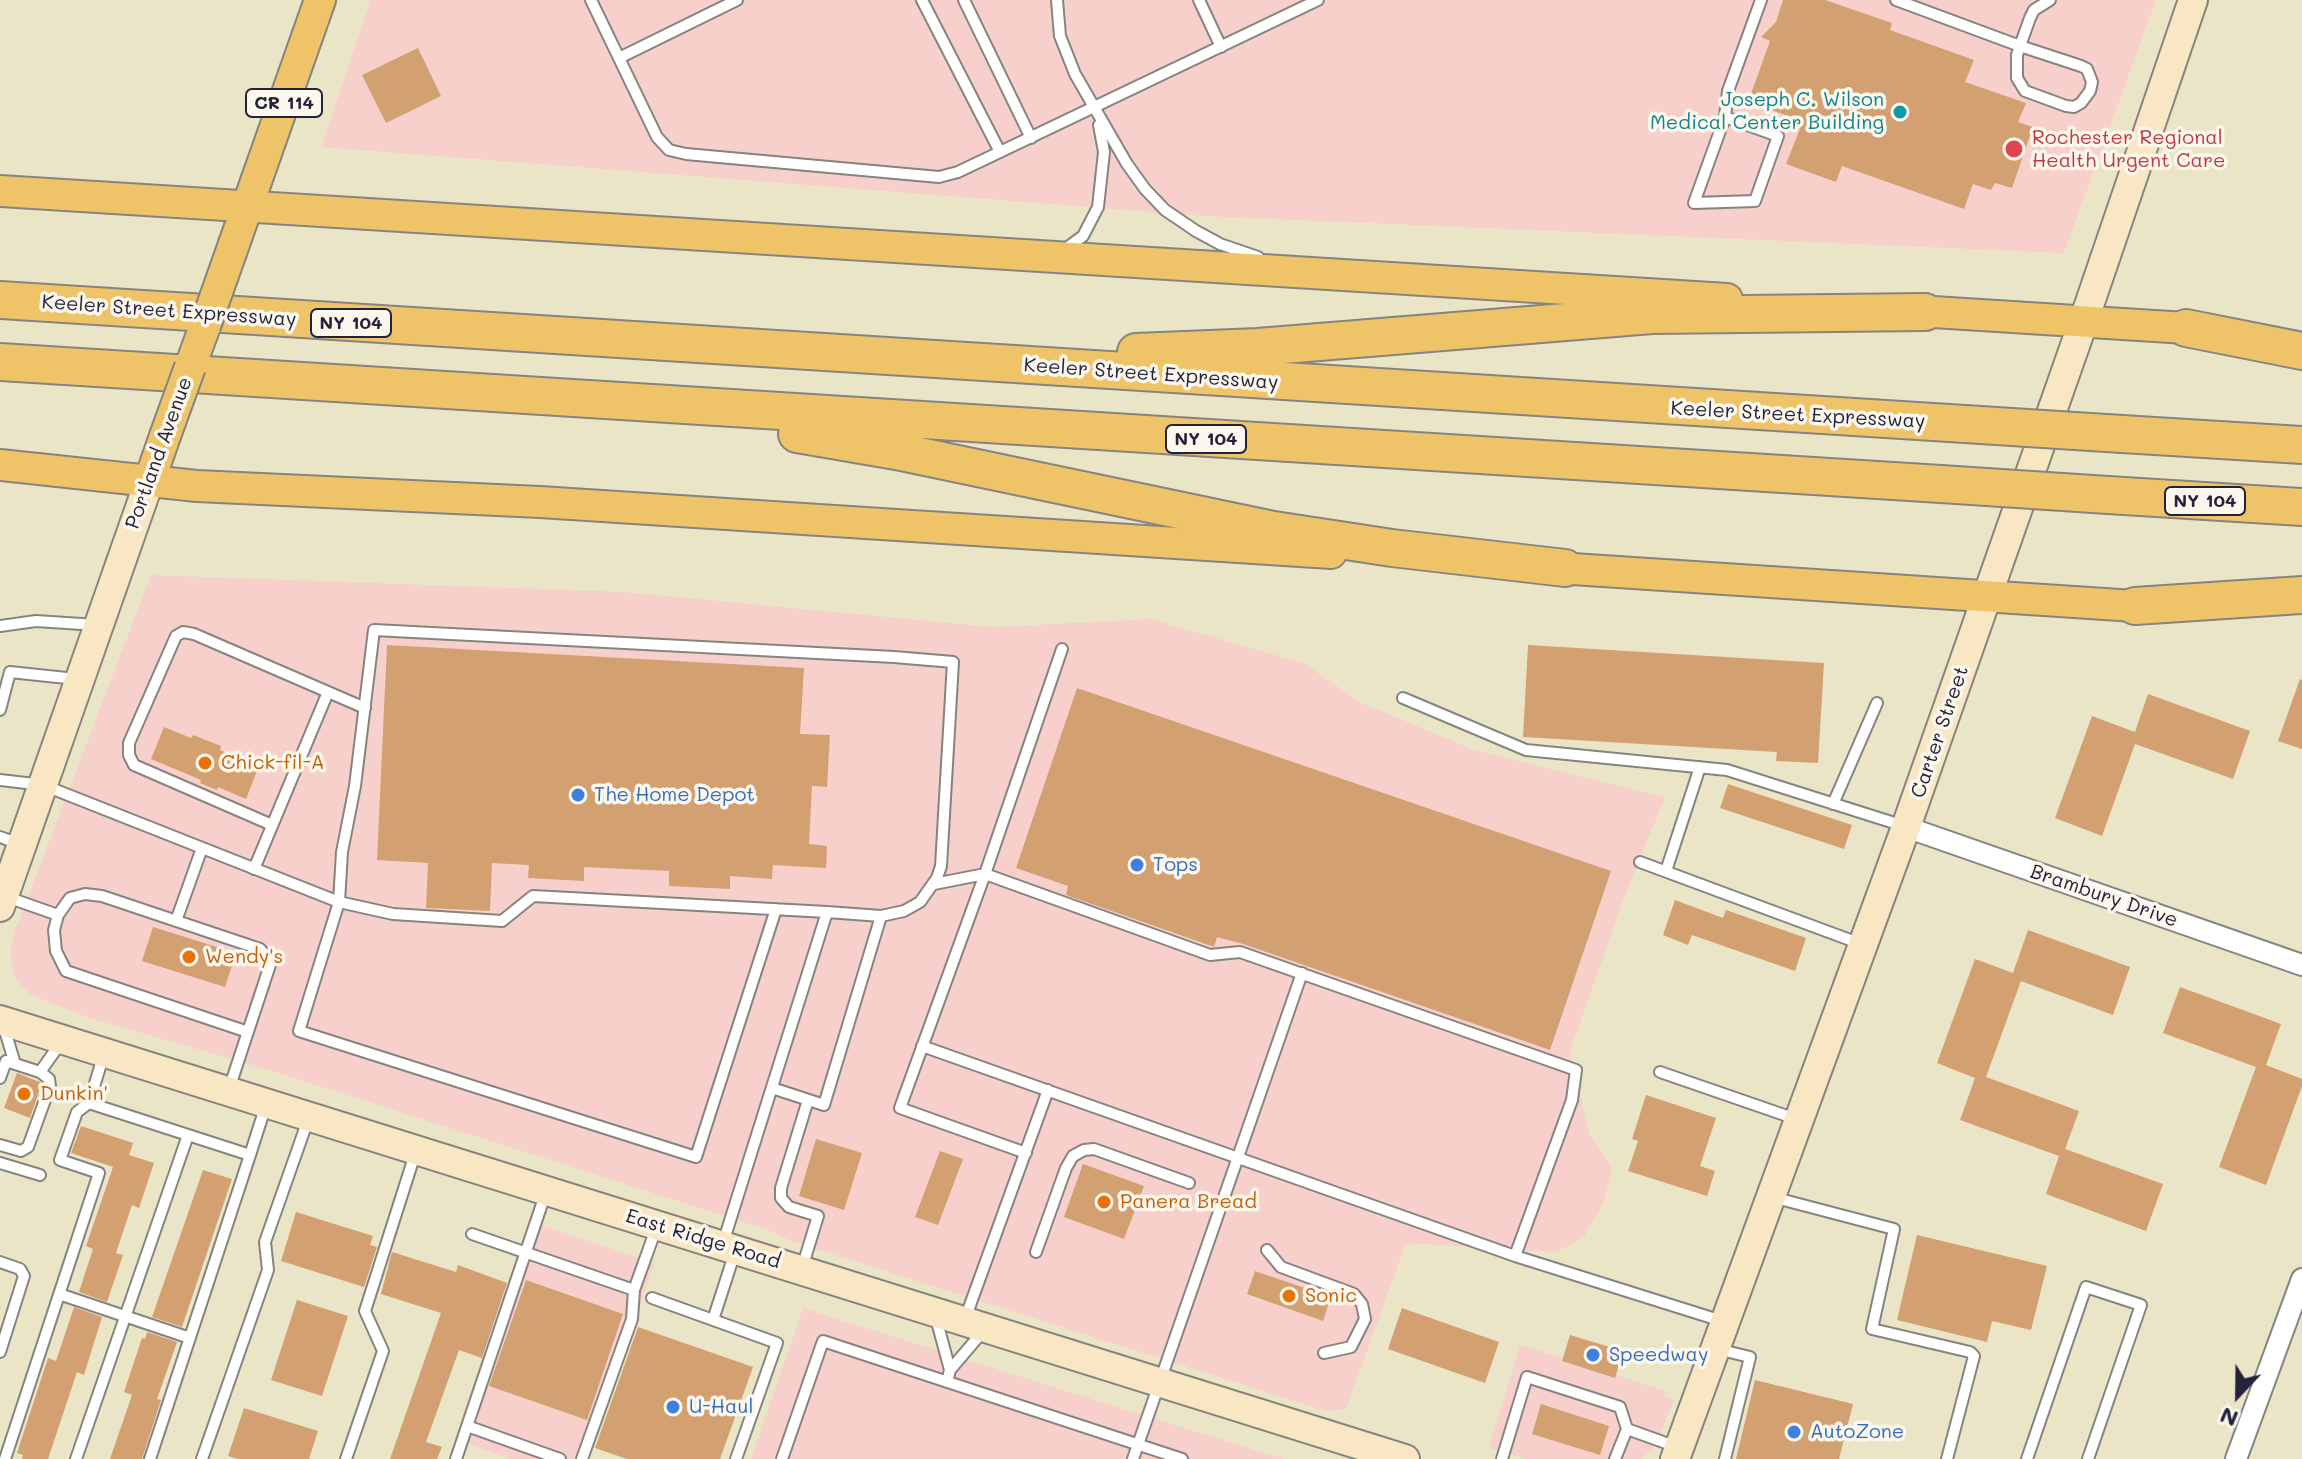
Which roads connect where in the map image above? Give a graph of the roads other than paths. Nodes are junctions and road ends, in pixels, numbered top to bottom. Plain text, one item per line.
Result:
1 (320, 0) edge
2 (591, 0) edge
3 (737, 0) edge
4 (922, 0) edge
5 (964, 0) edge
6 (1057, 0) edge
7 (1199, 0) edge
8 (1318, 0) edge
9 (1761, 0) edge
10 (1896, 0) edge
11 (2050, 0) edge
12 (2193, 0) edge
13 (2020, 46) junction
14 (1221, 47) junction
15 (619, 58) junction
16 (1094, 108) junction
17 (1725, 117) junction
18 (1031, 138) junction
19 (1000, 152) junction
20 (0, 191) edge
21 (248, 205) junction
22 (1035, 255) junction
23 (1326, 275) junction
24 (0, 300) edge
25 (1925, 312) junction
26 (2084, 320) junction
27 (2186, 328) junction
28 (2302, 343) edge
29 (702, 345) junction
30 (2302, 351) edge
31 (0, 362) edge
32 (470, 393) junction
33 (2302, 445) edge
34 (0, 465) edge
35 (149, 482) junction
36 (2302, 507) edge
37 (1565, 568) junction
38 (2302, 595) edge
39 (1987, 597) junction
40 (2135, 606) junction
41 (2302, 612) edge
42 (99, 625) junction
43 (0, 626) edge
44 (1062, 649) dead end
45 (5, 671) edge
46 (80, 680) junction
47 (328, 692) junction
48 (1403, 698) dead end
49 (1877, 703) dead end
50 (365, 708) junction
51 (0, 710) edge
52 (1700, 767) junction
53 (0, 780) edge
54 (43, 785) junction
55 (1833, 804) junction
56 (272, 825) junction
57 (1906, 827) junction
58 (11, 841) edge
59 (202, 848) junction
60 (1640, 862) dead end
61 (254, 869) junction
62 (1666, 871) junction
63 (985, 874) junction
64 (934, 884) junction
65 (2, 901) edge
66 (339, 902) junction
67 (776, 909) junction
68 (827, 912) junction
69 (58, 915) junction
70 (881, 916) junction
71 (176, 921) junction
72 (1863, 945) junction
73 (2302, 965) edge
74 (1302, 973) junction
75 (1, 1020) edge
76 (248, 1032) junction
77 (63, 1039) junction
78 (922, 1046) junction
79 (104, 1052) junction
80 (15, 1064) junction
81 (40, 1072) junction
82 (1660, 1072) dead end
83 (0, 1078) edge
84 (772, 1088) junction
85 (1048, 1090) junction
86 (228, 1091) junction
87 (808, 1100) junction
88 (89, 1103) junction
89 (267, 1103) junction
90 (309, 1116) junction
91 (1798, 1120) junction
92 (188, 1135) junction
93 (0, 1145) edge
94 (417, 1149) junction
95 (1026, 1153) junction
96 (250, 1155) junction
97 (1238, 1157) junction
98 (0, 1163) edge
99 (40, 1175) dead end
100 (1189, 1183) dead end
101 (547, 1190) junction
102 (1770, 1196) junction
103 (657, 1225) junction
104 (472, 1234) dead end
105 (729, 1248) junction
106 (1267, 1250) dead end
107 (1036, 1252) dead end
108 (526, 1253) junction
109 (1515, 1256) junction
110 (0, 1262) edge
111 (802, 1270) junction
112 (2302, 1279) edge
113 (634, 1290) junction
114 (59, 1294) junction
115 (652, 1298) dead end
116 (934, 1312) junction
117 (125, 1316) junction
118 (713, 1320) junction
119 (1724, 1322) junction
120 (975, 1324) junction
121 (190, 1338) junction
122 (1715, 1349) junction
123 (0, 1352) edge
124 (1324, 1353) dead end
125 (950, 1370) junction
126 (947, 1382) junction
127 (1160, 1382) junction
128 (467, 1426) junction
129 (1627, 1429) junction
130 (1138, 1446) junction
131 (1677, 1453) edge
132 (5, 1459) edge
133 (76, 1459) edge
134 (150, 1459) edge
135 (202, 1459) edge
136 (346, 1459) edge
137 (456, 1459) edge
138 (560, 1459) edge
139 (582, 1459) edge
140 (736, 1459) edge
141 (782, 1459) edge
142 (1133, 1459) edge
143 (1182, 1459) edge
144 (1405, 1459) edge
145 (1502, 1459) edge
146 (1615, 1459) edge
147 (1725, 1459) edge
148 (1947, 1459) edge
149 (2027, 1459) edge
150 (2088, 1459) edge
151 (2236, 1459) edge

1 - 21 main road, Portland Avenue / CR 114
2 - 15 lane
3 - 15 lane
4 - 19 lane
5 - 18 lane
6 - 16 lane
7 - 14 lane
8 - 14 lane
9 - 17 lane
10 - 13 lane
11 - 13 lane
12 - 26 main road, Carter Street
13 - 13 lane
14 - 16 lane
15 - 19 lane
16 - 18 lane
16 - 22 lane
16 - 23 lane
17 - 17 lane
18 - 19 lane
20 - 21 main road
21 - 22 main road
21 - 35 main road, Portland Avenue / CR 114, bridge
22 - 23 main road
23 - 25 main road
24 - 29 highway, Keeler Street Expressway / NY 104
25 - 26 main road
25 - 29 highway
26 - 27 main road
26 - 39 main road, Carter Street
27 - 28 main road
27 - 30 highway
29 - 33 highway, Keeler Street Expressway / NY 104, bridge
31 - 32 highway, NY 104
32 - 36 highway, NY 104, bridge
32 - 37 highway
34 - 35 main road
35 - 37 main road
35 - 42 main road, Portland Avenue / CR 114
37 - 39 main road
38 - 40 highway
39 - 40 main road
39 - 57 main road, Carter Street
40 - 41 main road
42 - 43 lane
42 - 46 main road, Portland Avenue / CR 114
44 - 63 lane
45 - 46 lane
45 - 51 lane
46 - 54 main road, Portland Avenue / CR 114
47 - 50 lane
47 - 56 lane
47 - 56 lane
48 - 52 lane
49 - 55 lane
50 - 64 lane
50 - 66 lane
52 - 55 lane
52 - 62 lane
53 - 54 lane
54 - 58 main road, Portland Avenue / CR 114
54 - 59 lane
55 - 57 lane
56 - 61 lane
57 - 72 main road, Carter Street
57 - 73 street, Brambury Drive
58 - 65 main road, Portland Avenue / CR 114
59 - 61 lane
59 - 71 lane
60 - 62 lane
61 - 66 lane
62 - 72 lane
63 - 64 lane
63 - 74 lane
63 - 78 lane
64 - 70 lane
65 - 69 lane
66 - 67 lane
66 - 67 lane
67 - 68 lane
68 - 70 lane
68 - 84 lane
69 - 71 lane
69 - 76 lane
70 - 87 lane
71 - 76 lane
72 - 91 main road, Carter Street
74 - 97 lane
74 - 109 lane
75 - 77 main road, East Ridge Road
75 - 80 lane
76 - 86 lane
77 - 79 main road, East Ridge Road
77 - 81 lane
78 - 85 lane
78 - 95 lane
79 - 86 main road, East Ridge Road
79 - 88 lane
80 - 81 lane
80 - 83 lane
81 - 93 lane
82 - 91 lane
84 - 87 lane
84 - 105 lane
85 - 95 lane
85 - 97 lane
86 - 89 main road, East Ridge Road
87 - 111 lane
88 - 92 lane
88 - 114 lane
89 - 90 main road, East Ridge Road
89 - 96 lane
90 - 94 main road, East Ridge Road
90 - 135 lane
91 - 102 main road, Carter Street
92 - 96 lane
92 - 117 lane
94 - 101 main road, East Ridge Road
94 - 136 lane
95 - 120 lane
96 - 121 lane
97 - 109 lane
97 - 127 lane
98 - 99 lane
100 - 107 lane
101 - 103 main road, East Ridge Road
101 - 108 lane
102 - 119 main road, Carter Street
102 - 148 lane
103 - 105 main road, East Ridge Road
103 - 113 lane
104 - 108 lane
105 - 111 main road, East Ridge Road
105 - 118 lane
106 - 124 lane
108 - 113 lane
108 - 128 lane
109 - 119 lane
110 - 123 lane
111 - 116 main road, East Ridge Road
112 - 151 street
113 - 139 lane
114 - 117 lane
114 - 132 lane
115 - 118 lane
116 - 120 main road, East Ridge Road
116 - 125 lane
117 - 121 lane
117 - 133 lane
118 - 140 lane
119 - 122 main road, Carter Street
120 - 125 lane
120 - 127 main road, East Ridge Road
121 - 134 lane
122 - 131 main road, Carter Street
122 - 147 lane
125 - 126 lane
126 - 130 lane
126 - 141 lane
127 - 130 lane
127 - 144 main road, East Ridge Road
128 - 137 lane
128 - 138 lane
129 - 131 lane
129 - 145 lane
129 - 146 lane
130 - 142 lane
130 - 143 lane
149 - 150 lane

